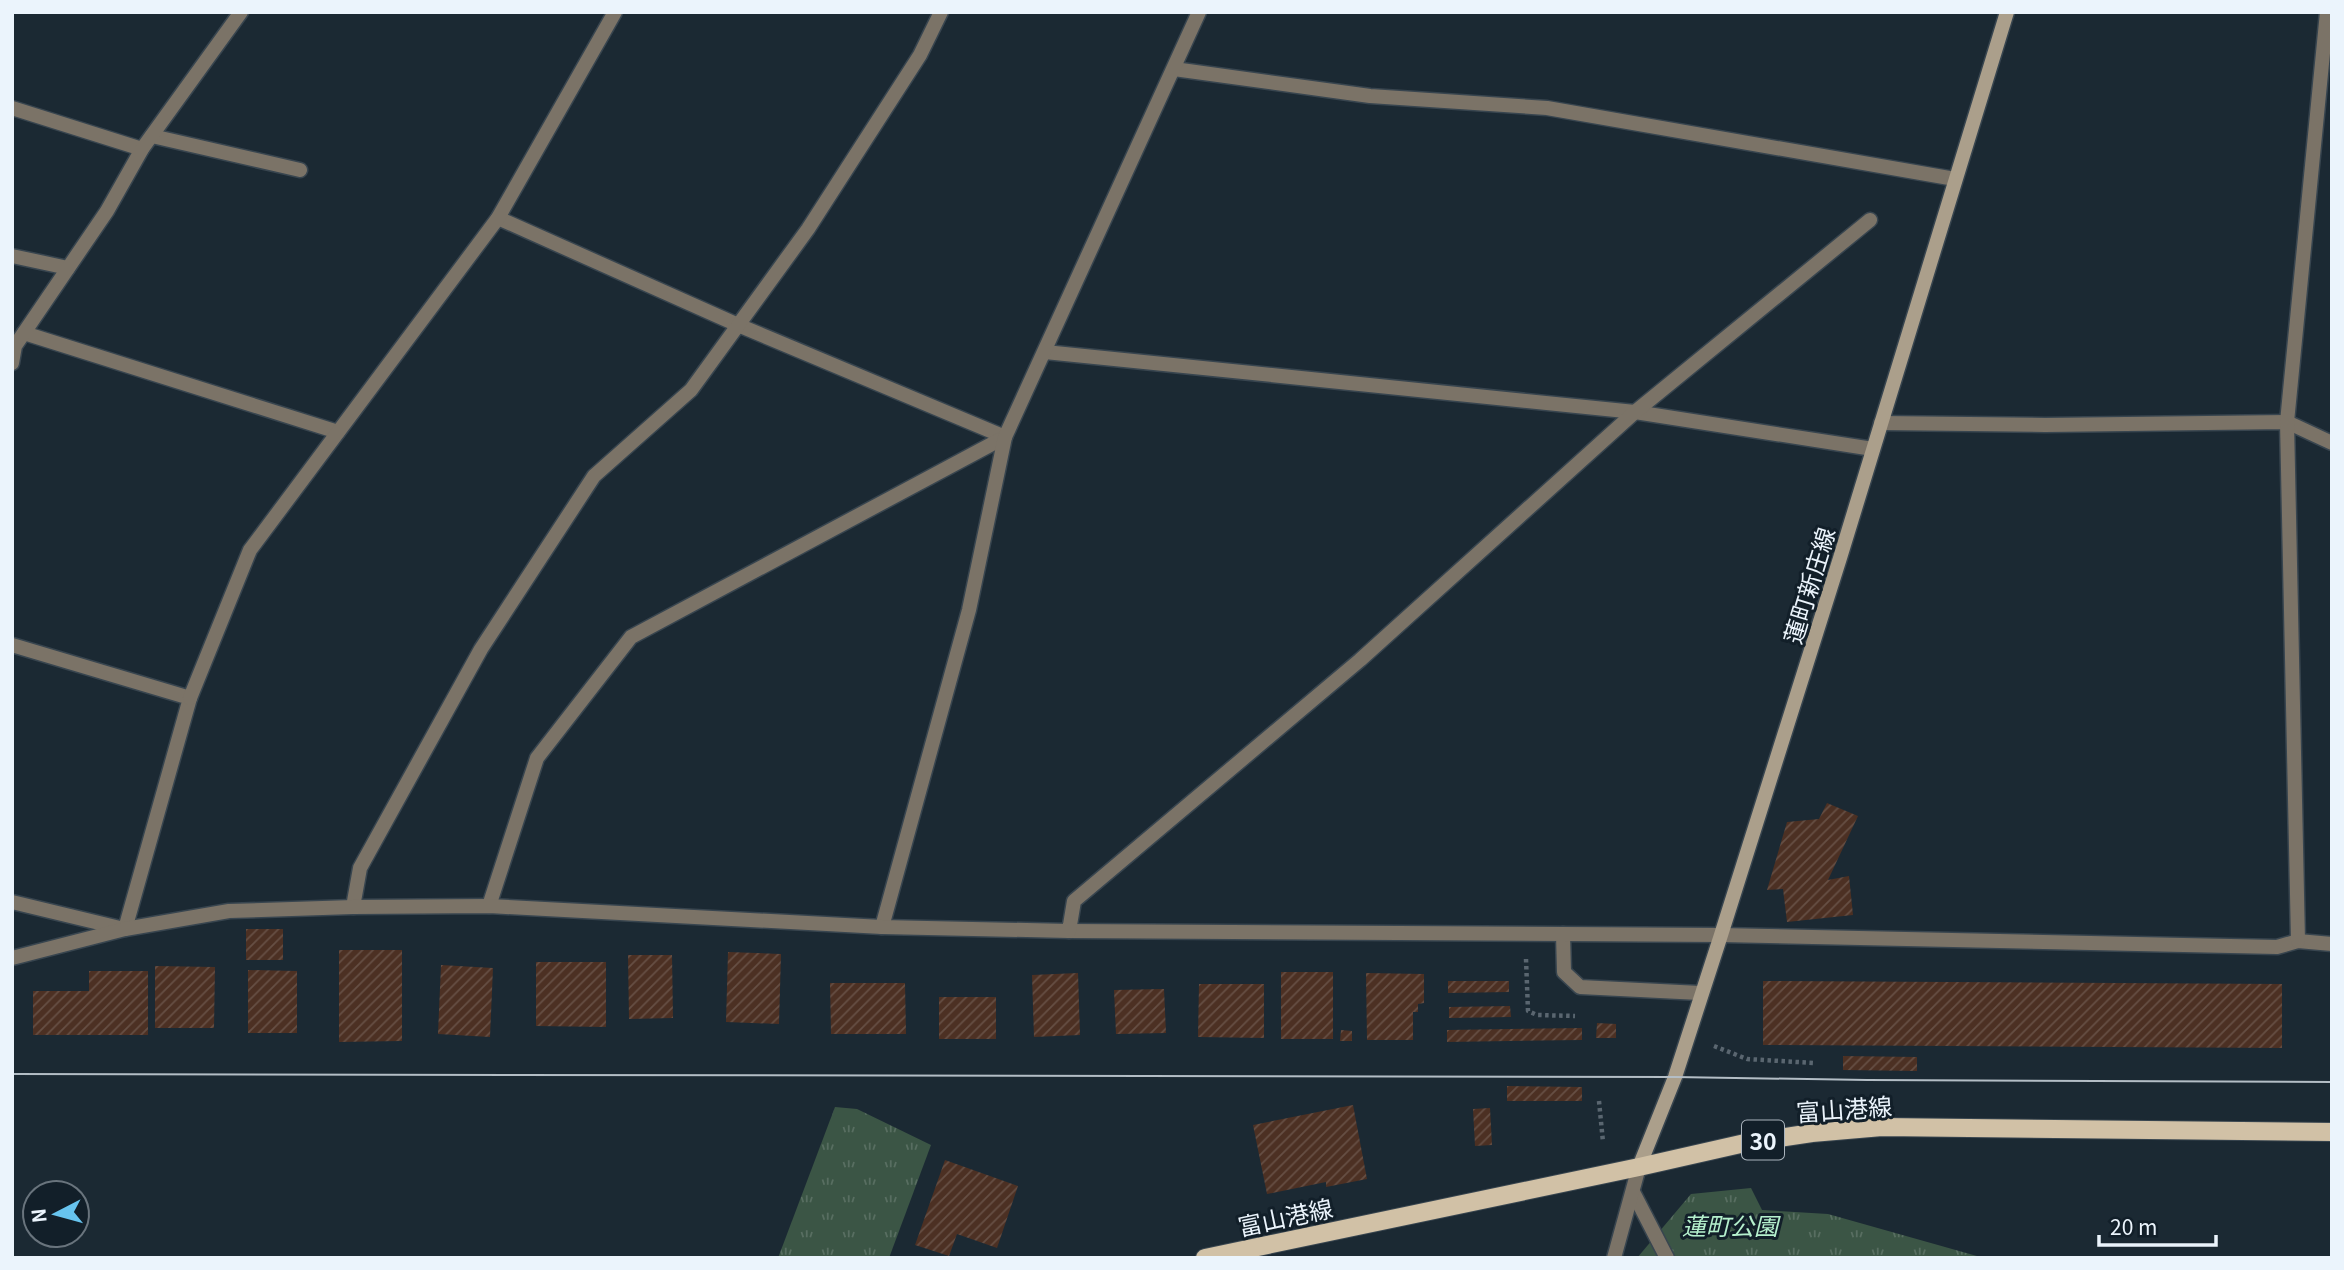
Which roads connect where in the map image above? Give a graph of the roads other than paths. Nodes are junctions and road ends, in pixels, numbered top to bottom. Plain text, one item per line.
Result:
1 (242, 12) edge
2 (615, 12) edge
3 (941, 12) edge
4 (1199, 12) edge
5 (2007, 12) edge
6 (2327, 12) edge
7 (1174, 69) junction
8 (12, 108) edge
9 (152, 136) junction
10 (142, 149) junction
11 (300, 170) dead end
12 (1955, 179) junction
13 (498, 218) junction
14 (1870, 220) dead end
15 (12, 256) edge
16 (68, 268) junction
17 (738, 325) junction
18 (24, 333) junction
19 (1045, 352) junction
20 (12, 363) edge
21 (1635, 412) junction
22 (2287, 422) junction
23 (1881, 423) junction
24 (338, 432) junction
25 (1005, 437) junction
26 (2332, 443) edge
27 (1873, 449) junction
28 (12, 645) edge
29 (190, 698) junction
30 (12, 902) edge
31 (489, 906) junction
32 (353, 907) junction
33 (882, 927) junction
34 (125, 929) junction
35 (1069, 930) junction
36 (1563, 934) junction
37 (1721, 935) junction
38 (2298, 941) junction
39 (2332, 944) edge
40 (12, 958) edge
41 (1700, 993) junction
42 (2332, 1132) edge
43 (1639, 1167) junction
44 (1633, 1192) junction
45 (1250, 1253) edge
46 (1205, 1258) edge
47 (1614, 1258) edge
48 (1667, 1258) edge

1 - 9 street
2 - 13 street
3 - 17 street
4 - 7 street
5 - 12 main road, 蓮町新庄線
6 - 22 street
7 - 12 street
7 - 19 street
8 - 10 street
9 - 10 street
9 - 11 street
10 - 16 street
12 - 23 main road, 蓮町新庄線
13 - 17 street
13 - 24 street
14 - 21 street
15 - 16 street
16 - 18 street
17 - 25 street
17 - 32 street
18 - 20 street
18 - 24 street
19 - 21 street
19 - 25 street
21 - 27 street
21 - 35 street
22 - 23 street
22 - 26 street
22 - 38 street
23 - 27 main road, 蓮町新庄線
24 - 29 street
25 - 31 street
25 - 33 street
27 - 37 main road, 蓮町新庄線
28 - 29 street
29 - 34 street
30 - 34 street
31 - 32 street
31 - 33 street
32 - 34 street
33 - 35 street
34 - 40 street
35 - 36 street
36 - 37 street
36 - 41 street
37 - 38 street
37 - 41 main road, 蓮町新庄線
38 - 39 street
41 - 43 main road, 蓮町新庄線
42 - 43 main road, 富山港線 / 30
43 - 44 street
43 - 45 main road, 富山港線 / 30
44 - 47 street
44 - 48 street
45 - 46 main road, 富山港線 / 30

